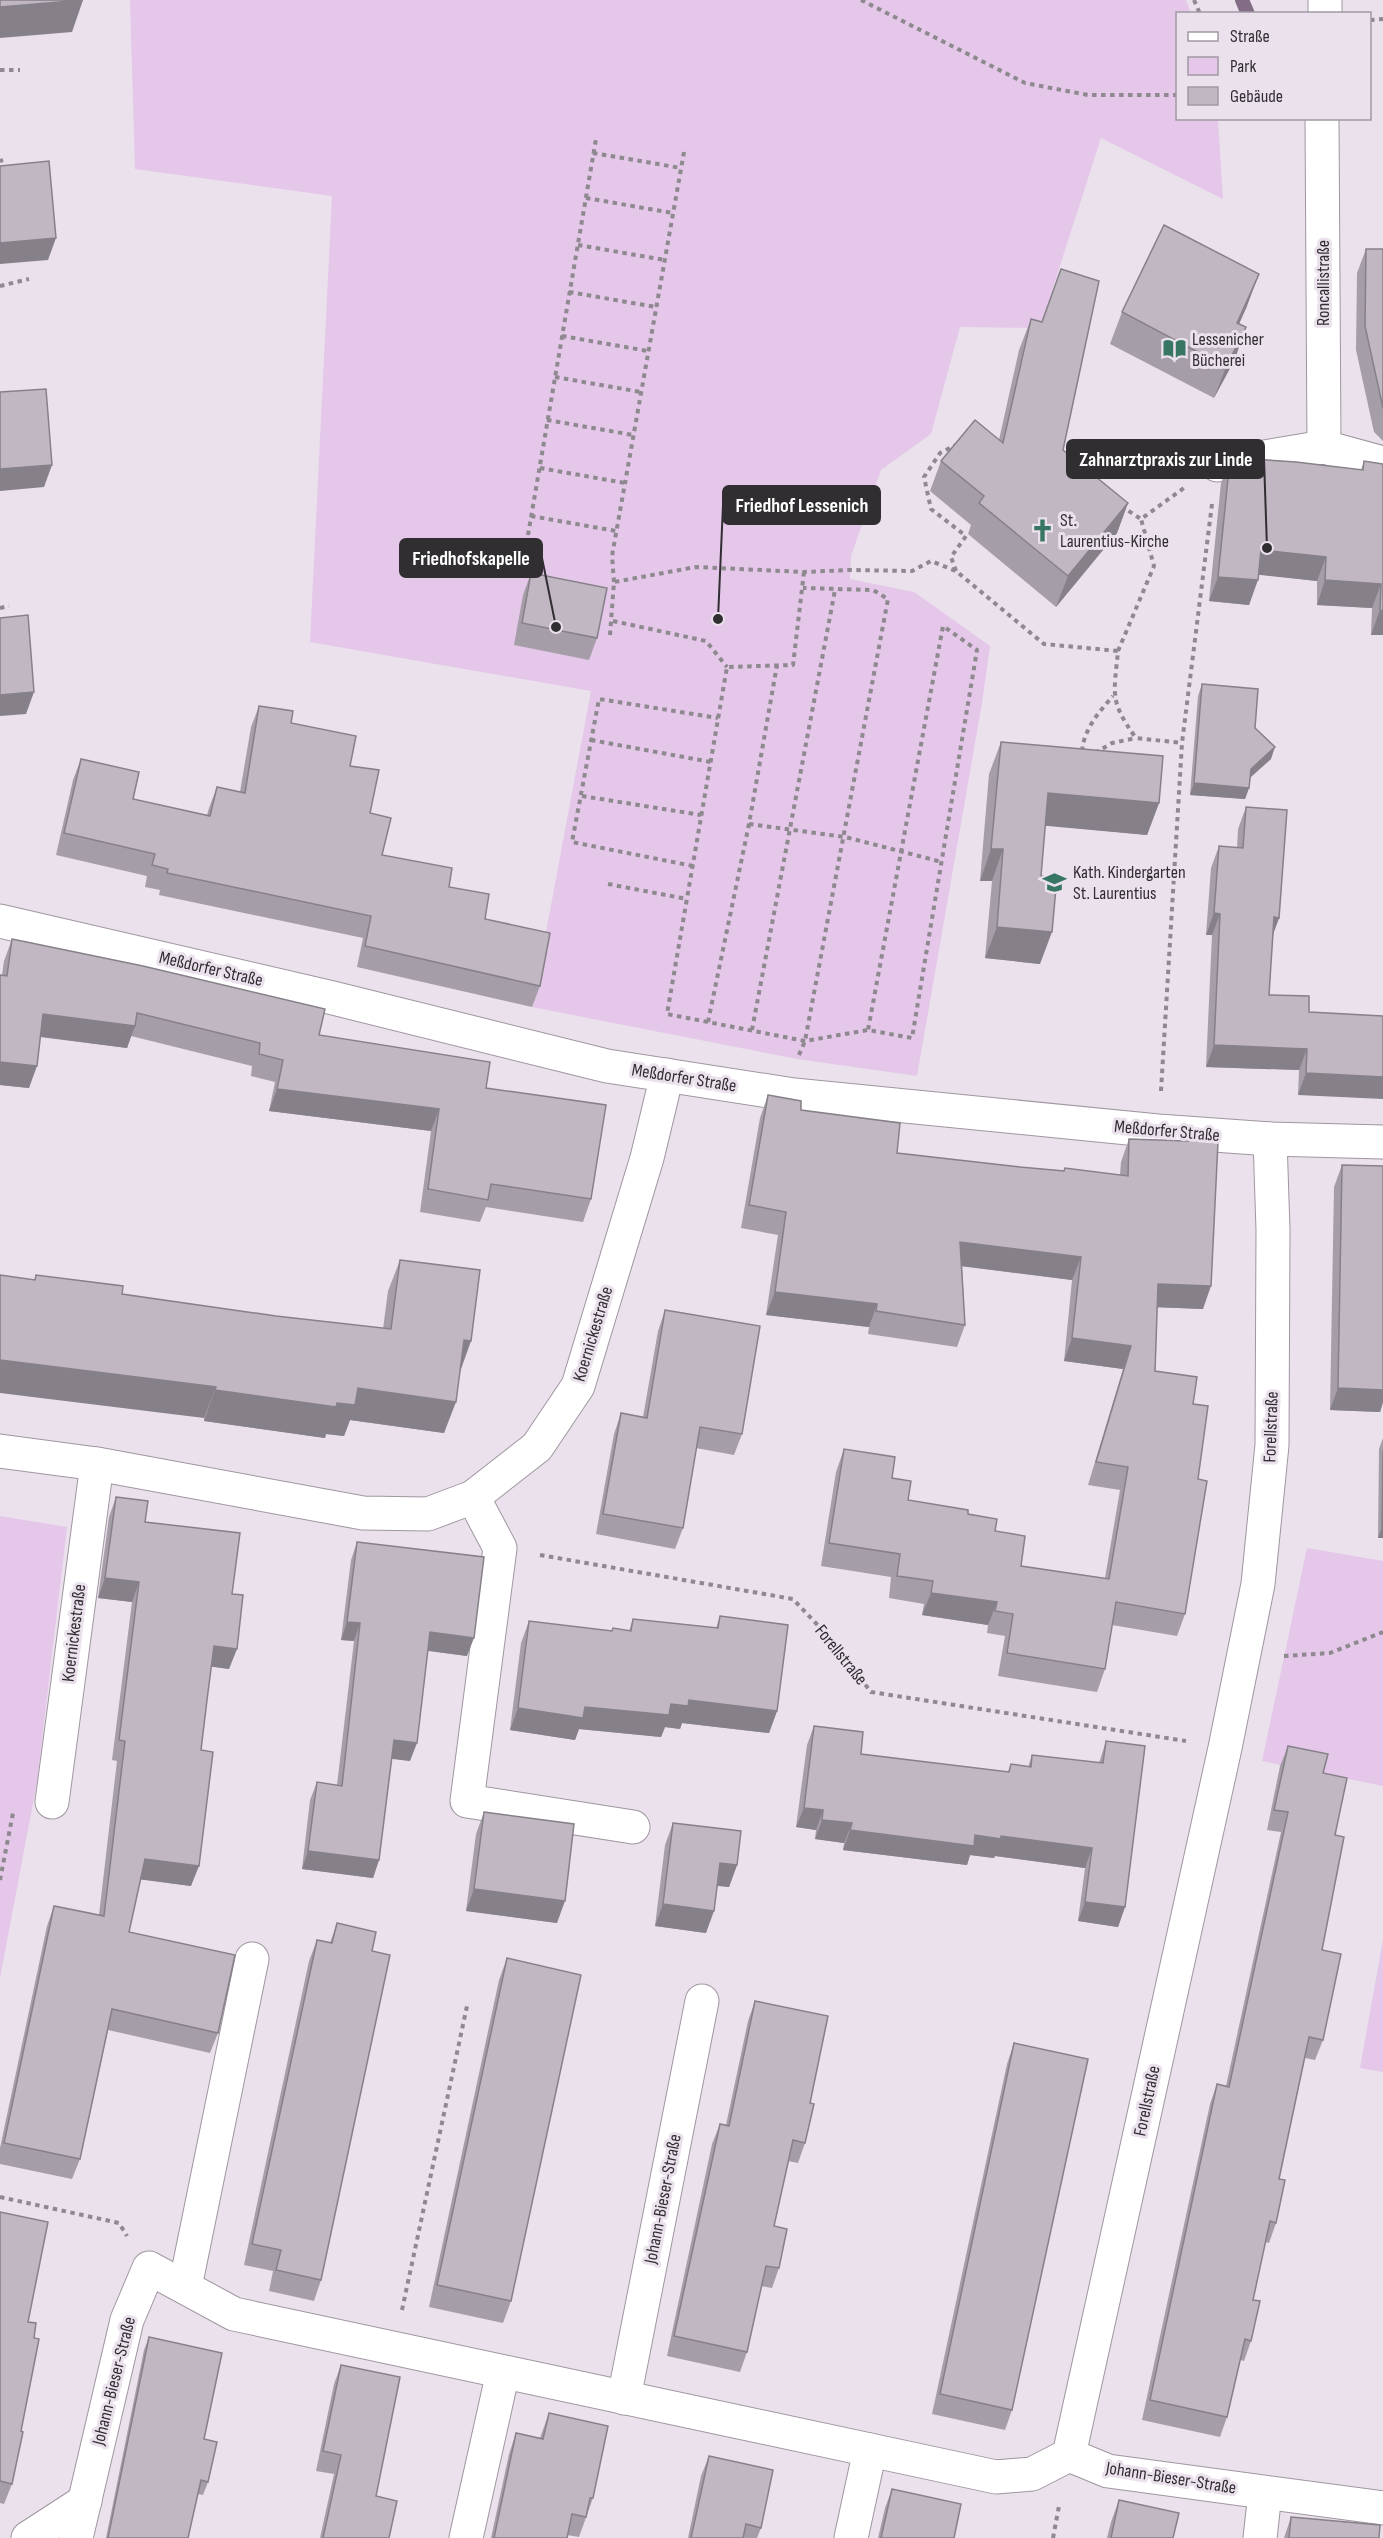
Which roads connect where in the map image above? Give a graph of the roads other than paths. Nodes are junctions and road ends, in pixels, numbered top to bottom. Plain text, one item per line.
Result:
1 (1322, 120) edge
2 (1324, 447) junction
3 (1383, 463) edge
4 (1217, 465) road end
5 (0, 921) edge
6 (667, 1075) junction
7 (1270, 1139) junction
8 (1383, 1142) edge
9 (0, 1450) edge
10 (96, 1464) junction
11 (473, 1497) junction
12 (52, 1802) road end
13 (633, 1827) dead end
14 (252, 1959) dead end
15 (702, 2001) dead end
16 (185, 2287) junction
17 (503, 2372) junction
18 (624, 2398) junction
19 (870, 2450) junction
20 (1069, 2455) junction
21 (1266, 2493) junction
22 (85, 2501) junction
23 (1383, 2508) edge
24 (28, 2538) edge
25 (76, 2538) edge
26 (466, 2538) edge
27 (851, 2538) edge
28 (1260, 2538) edge

1 - 2 street, Roncallistraße
2 - 3 street
2 - 4 street
5 - 6 street, Meßdorfer Straße
6 - 7 street, Meßdorfer Straße
6 - 11 street, Koernickestraße
7 - 8 street, Meßdorfer Straße
7 - 20 street, Forellstraße
9 - 10 street, Koernickestraße
10 - 11 street, Koernickestraße
10 - 12 street, Koernickestraße
11 - 13 street
14 - 16 street
15 - 18 street, Johann-Bieser-Straße
16 - 17 street
16 - 22 street, Johann-Bieser-Straße
17 - 18 street
17 - 26 street
18 - 19 street
19 - 20 street
19 - 27 street
20 - 21 street, Johann-Bieser-Straße
21 - 23 street, Johann-Bieser-Straße
21 - 28 street
22 - 24 street
22 - 25 street, Johann-Bieser-Straße

